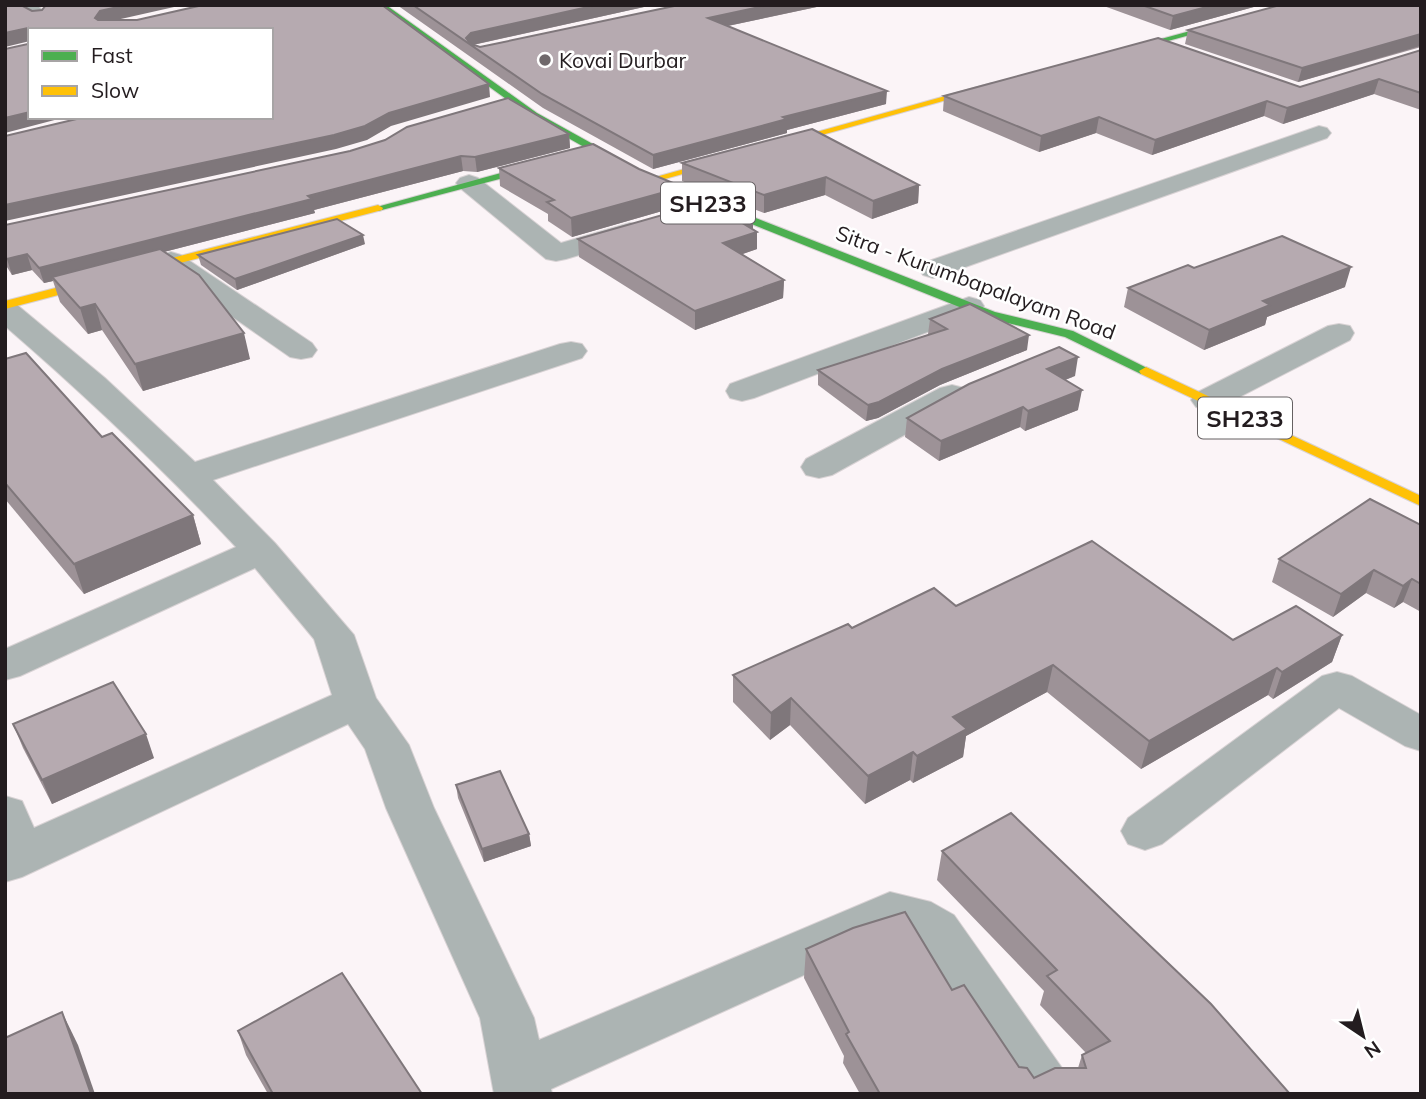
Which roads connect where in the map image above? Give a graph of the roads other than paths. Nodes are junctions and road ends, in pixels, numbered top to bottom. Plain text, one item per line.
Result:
1 (380, 5) edge
2 (1295, 5) edge
3 (1154, 42) junction
4 (1193, 56) edge
5 (1100, 57) edge
6 (1006, 83) edge
7 (513, 100) junction
8 (486, 107) edge
9 (1320, 133) dead end
10 (594, 151) junction
11 (661, 160) edge
12 (683, 171) junction
13 (650, 180) junction
14 (469, 183) junction
15 (712, 193) junction
16 (676, 217) edge
17 (649, 225) edge
18 (171, 261) junction
19 (927, 267) joint
20 (963, 293) junction
21 (1020, 303) dead end
22 (5, 307) edge
23 (1339, 332) dead end
24 (1076, 337) junction
25 (301, 350) dead end
26 (571, 351) dead end
27 (1036, 360) edge
28 (976, 385) edge
29 (742, 391) dead end
30 (1208, 400) junction
31 (819, 467) dead end
32 (188, 476) junction
33 (1421, 502) edge
34 (261, 551) junction
35 (5, 666) edge
36 (356, 702) junction
37 (1421, 735) edge
38 (1145, 831) dead end
39 (10, 844) edge
40 (521, 1084) edge
41 (1047, 1094) edge

1 - 7 main road, Sitra - Kurumbapalayam Road / SH233
2 - 3 main road
3 - 4 street
3 - 5 main road
6 - 12 main road
7 - 8 street
7 - 10 main road, Sitra - Kurumbapalayam Road / SH233
9 - 19 street
10 - 13 main road, Sitra - Kurumbapalayam Road / SH233
10 - 14 main road
11 - 12 main road
12 - 13 main road
12 - 15 main road
13 - 15 main road, Sitra - Kurumbapalayam Road / SH233
14 - 17 street
14 - 18 main road
15 - 16 street
15 - 20 main road, Sitra - Kurumbapalayam Road / SH233
18 - 22 main road
18 - 25 street
19 - 20 main road
20 - 24 main road, Sitra - Kurumbapalayam Road / SH233
20 - 29 street
21 - 24 main road
22 - 32 street
23 - 30 street
24 - 27 street
24 - 30 main road, Sitra - Kurumbapalayam Road / SH233
26 - 32 street
28 - 31 street
30 - 33 main road, Sitra - Kurumbapalayam Road / SH233
32 - 34 street
34 - 35 street
34 - 36 street
36 - 39 street
36 - 40 street
37 - 38 street
40 - 41 street

